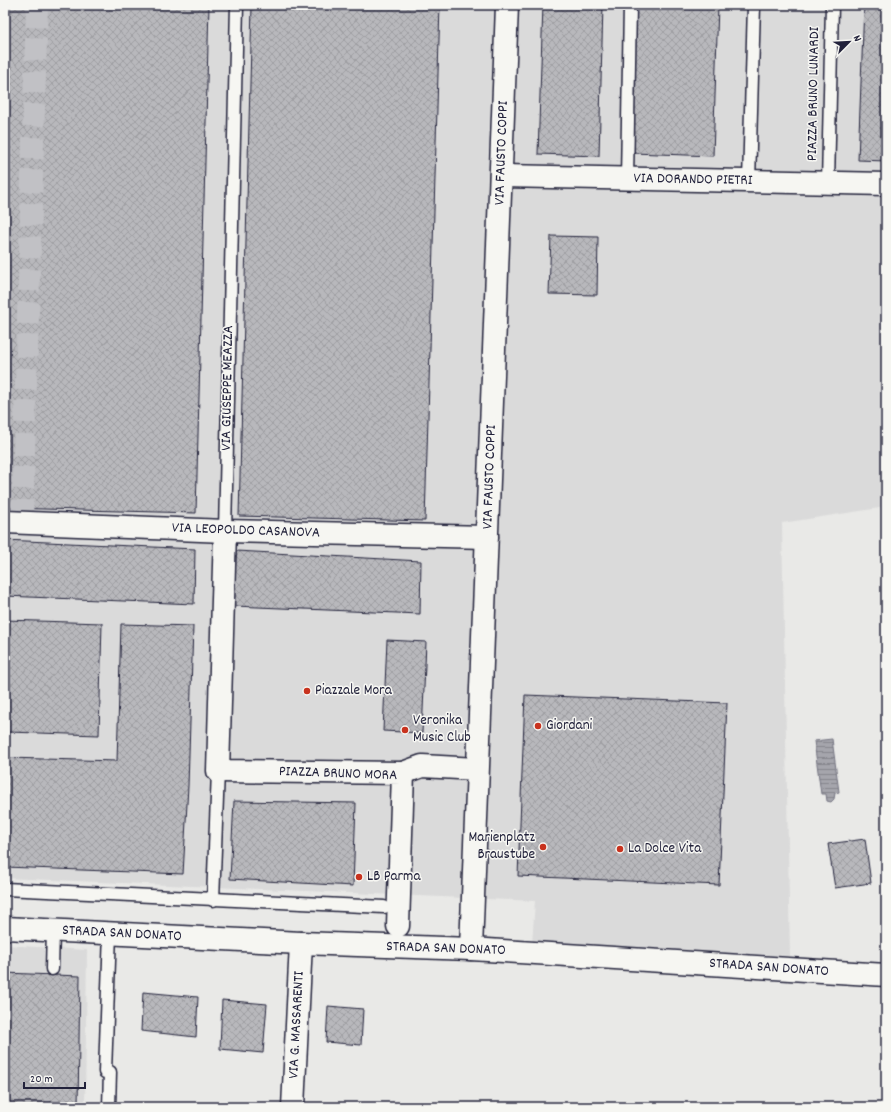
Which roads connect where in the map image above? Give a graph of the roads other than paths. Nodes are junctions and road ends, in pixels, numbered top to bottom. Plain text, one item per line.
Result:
1 (237, 5) edge
2 (507, 5) edge
3 (630, 5) edge
4 (754, 5) edge
5 (832, 5) edge
6 (501, 176) junction
7 (626, 179) junction
8 (748, 181) junction
9 (828, 183) junction
10 (886, 184) edge
11 (5, 522) edge
12 (224, 531) junction
13 (487, 538) junction
14 (477, 769) junction
15 (218, 771) junction
16 (403, 773) junction
17 (5, 889) edge
18 (213, 900) junction
19 (384, 908) dead end
20 (398, 926) dead end
21 (5, 928) edge
22 (53, 930) junction
23 (110, 933) junction
24 (301, 943) junction
25 (472, 949) junction
26 (52, 969) dead end
27 (886, 975) edge
28 (109, 1107) edge
29 (293, 1107) edge

1 - 12 lane, VIA GIUSEPPE MEAZZA
2 - 6 street, VIA FAUSTO COPPI
3 - 7 lane
4 - 8 lane
5 - 9 lane, PIAZZA BRUNO LUNARDI
6 - 7 street, VIA DORANDO PIETRI
6 - 13 street, VIA FAUSTO COPPI
7 - 8 street, VIA DORANDO PIETRI
8 - 9 street, VIA DORANDO PIETRI
9 - 10 street, VIA DORANDO PIETRI
11 - 12 street, VIA LEOPOLDO CASANOVA
12 - 13 street, VIA LEOPOLDO CASANOVA
12 - 15 street, VIA GIUSEPPE MEAZZA
13 - 14 street, VIA FAUSTO COPPI
14 - 16 street
14 - 25 street, VIA FAUSTO COPPI
15 - 16 street, PIAZZA BRUNO MORA
15 - 18 lane
16 - 20 street, PIAZZA BRUNO MORA
17 - 18 lane
18 - 19 lane
21 - 22 street, STRADA SAN DONATO
22 - 23 street, STRADA SAN DONATO
22 - 26 lane
23 - 24 street, STRADA SAN DONATO
23 - 28 lane
24 - 25 street, STRADA SAN DONATO
24 - 29 street, VIA G. MASSARENTI
25 - 27 street, STRADA SAN DONATO

